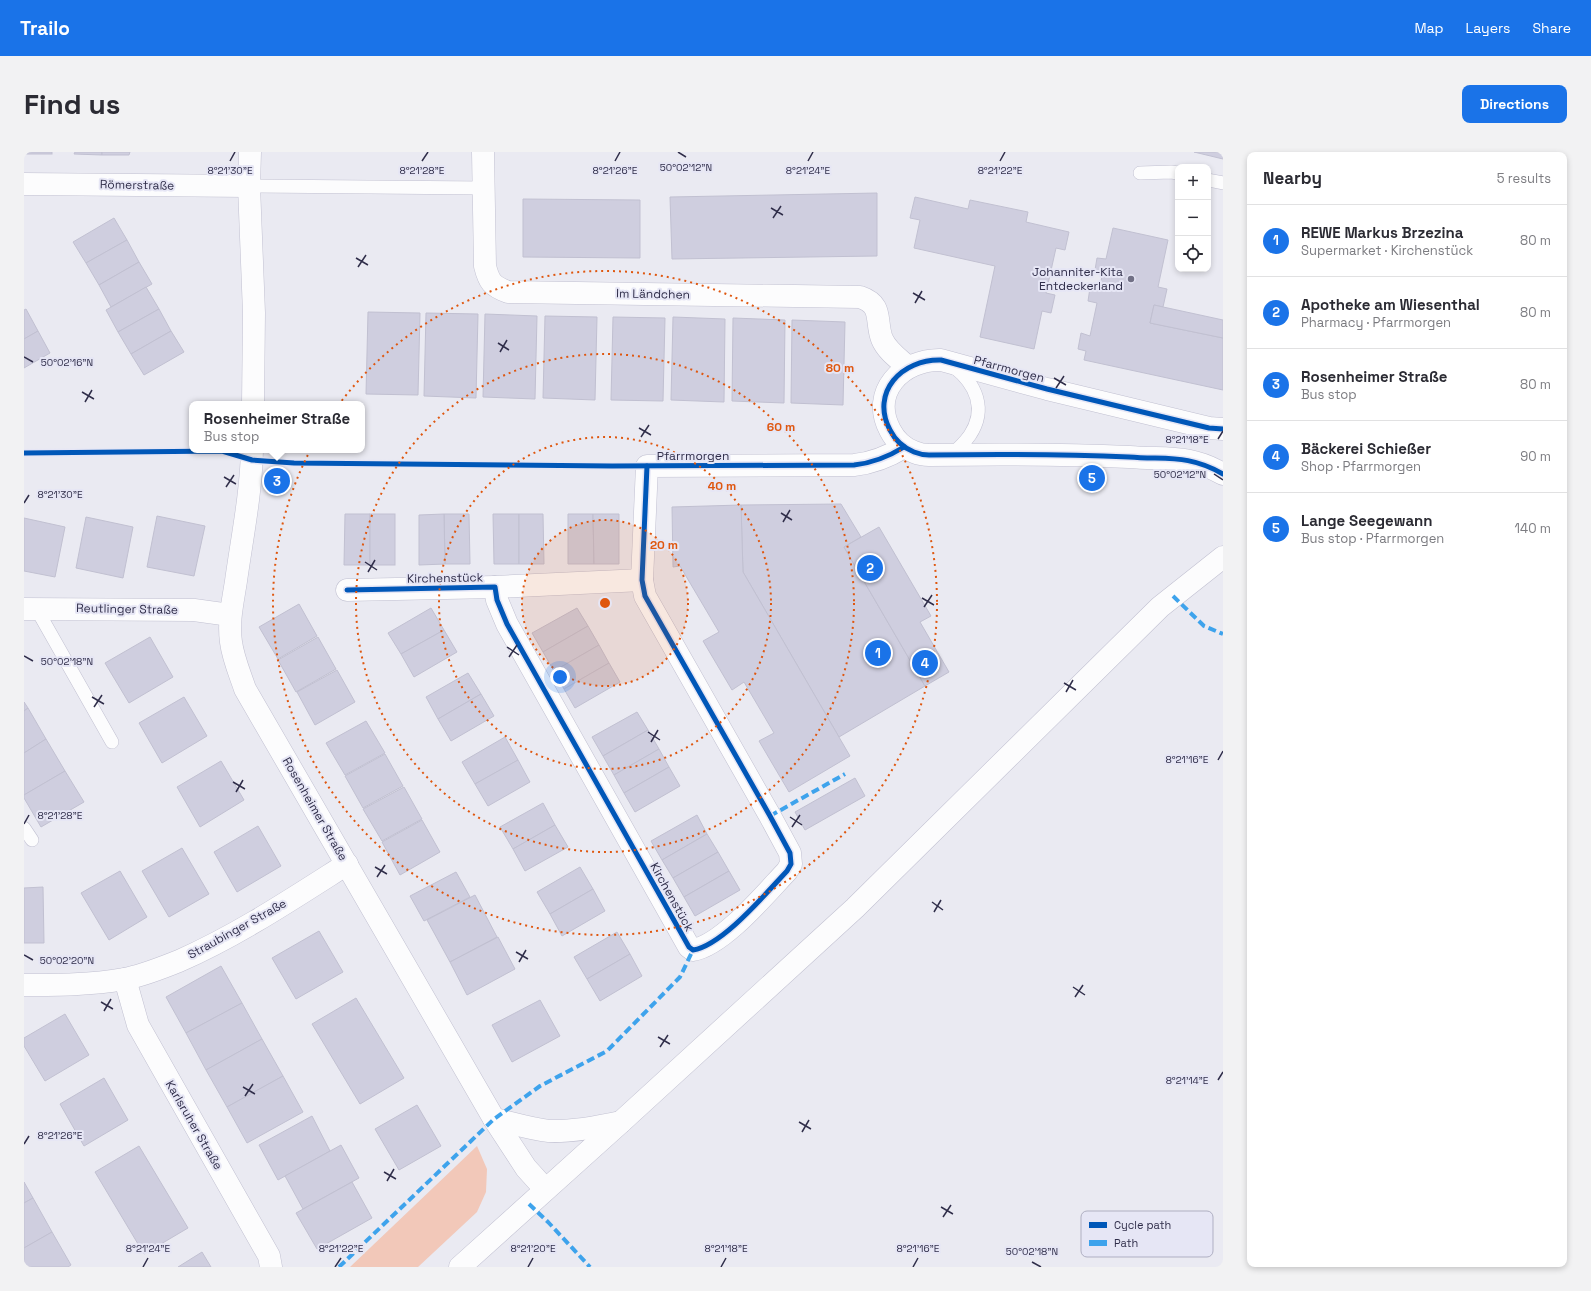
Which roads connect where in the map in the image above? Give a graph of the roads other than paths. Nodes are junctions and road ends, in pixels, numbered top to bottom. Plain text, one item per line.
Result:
1 (250, 152) edge
2 (484, 152) edge
3 (1140, 173) dead end
4 (1175, 173) edge
5 (1211, 181) edge
6 (1223, 183) edge
7 (24, 184) edge
8 (249, 186) junction
9 (484, 188) junction
10 (941, 360) junction
11 (908, 367) junction
12 (253, 401) edge
13 (1223, 429) edge
14 (904, 447) junction
15 (252, 453) edge
16 (951, 455) junction
17 (647, 466) joint
18 (1223, 474) edge
19 (1223, 557) edge
20 (642, 580) junction
21 (495, 587) junction
22 (347, 590) dead end
23 (30, 608) edge
24 (230, 614) junction
25 (112, 742) dead end
26 (24, 828) edge
27 (32, 840) dead end
28 (347, 864) junction
29 (125, 979) junction
30 (24, 985) edge
31 (494, 1119) junction
32 (621, 1122) junction
33 (545, 1189) junction
34 (271, 1267) edge
35 (460, 1267) edge

1 - 8 street
2 - 9 street, Im Ländchen
3 - 4 lane
5 - 6 lane
7 - 8 street, Römerstraße
8 - 9 lane
8 - 12 street
9 - 11 street, Im Ländchen
10 - 11 street, Pfarrmorgen
10 - 13 street, Pfarrmorgen
10 - 16 lane
11 - 14 street, Pfarrmorgen
14 - 16 street, Pfarrmorgen
14 - 17 street, Pfarrmorgen
15 - 24 street, Rosenheimer Straße
16 - 18 street, Pfarrmorgen
17 - 20 street, Kirchenstück
19 - 32 street
20 - 21 street, Kirchenstück
20 - 21 street, Kirchenstück
21 - 22 street, Kirchenstück
23 - 24 street, Reutlinger Straße
23 - 25 lane
24 - 28 street, Rosenheimer Straße
26 - 27 lane
28 - 29 street, Straubinger Straße
28 - 31 street, Rosenheimer Straße
29 - 30 street, Straubinger Straße
29 - 34 street, Karlsruher Straße
31 - 32 street
31 - 33 street, Rosenheimer Straße
32 - 33 street
33 - 35 street

